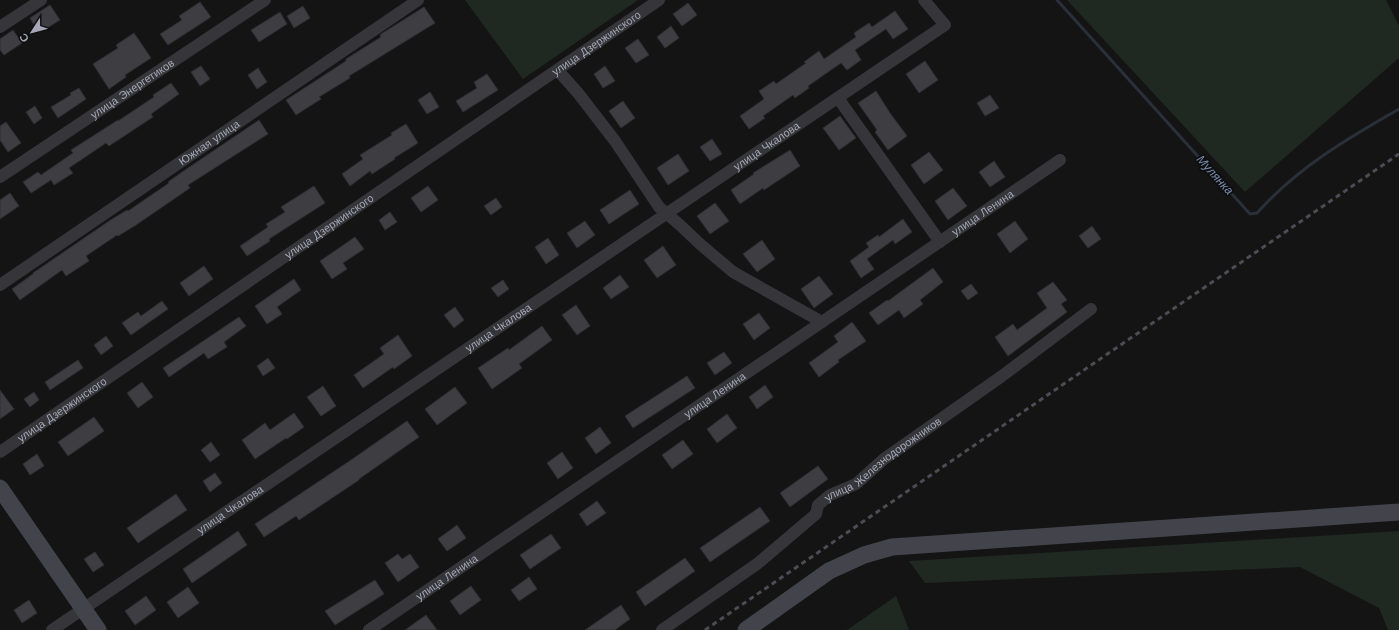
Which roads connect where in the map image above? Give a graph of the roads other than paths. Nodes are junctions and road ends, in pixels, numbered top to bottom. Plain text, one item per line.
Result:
1 (41, 0) edge
2 (265, 0) edge
3 (418, 0) edge
4 (659, 0) edge
5 (924, 0) edge
6 (0, 27) edge
7 (557, 71) junction
8 (838, 98) junction
9 (1060, 160) dead end
10 (0, 177) edge
11 (668, 213) junction
12 (940, 242) junction
13 (0, 285) edge
14 (1091, 309) dead end
15 (822, 322) junction
16 (0, 452) edge
17 (0, 488) edge
18 (1399, 512) edge
19 (84, 608) junction
20 (52, 630) edge
21 (98, 630) edge
22 (369, 630) edge
23 (662, 630) edge
24 (746, 630) edge

1 - 6 street
2 - 10 street, улица Энергетиков
3 - 13 street, Южная улица
4 - 7 street, улица Дзержинского
5 - 8 street, улица Чкалова
7 - 11 street
7 - 16 street, улица Дзержинского
8 - 11 street, улица Чкалова
8 - 12 street
9 - 12 street, улица Ленина
11 - 15 street
11 - 19 street, улица Чкалова
12 - 15 street, улица Ленина
14 - 23 street, улица Железнодорожников
15 - 22 street, улица Ленина
17 - 19 main road
18 - 24 main road
19 - 20 street, улица Чкалова
19 - 21 main road

